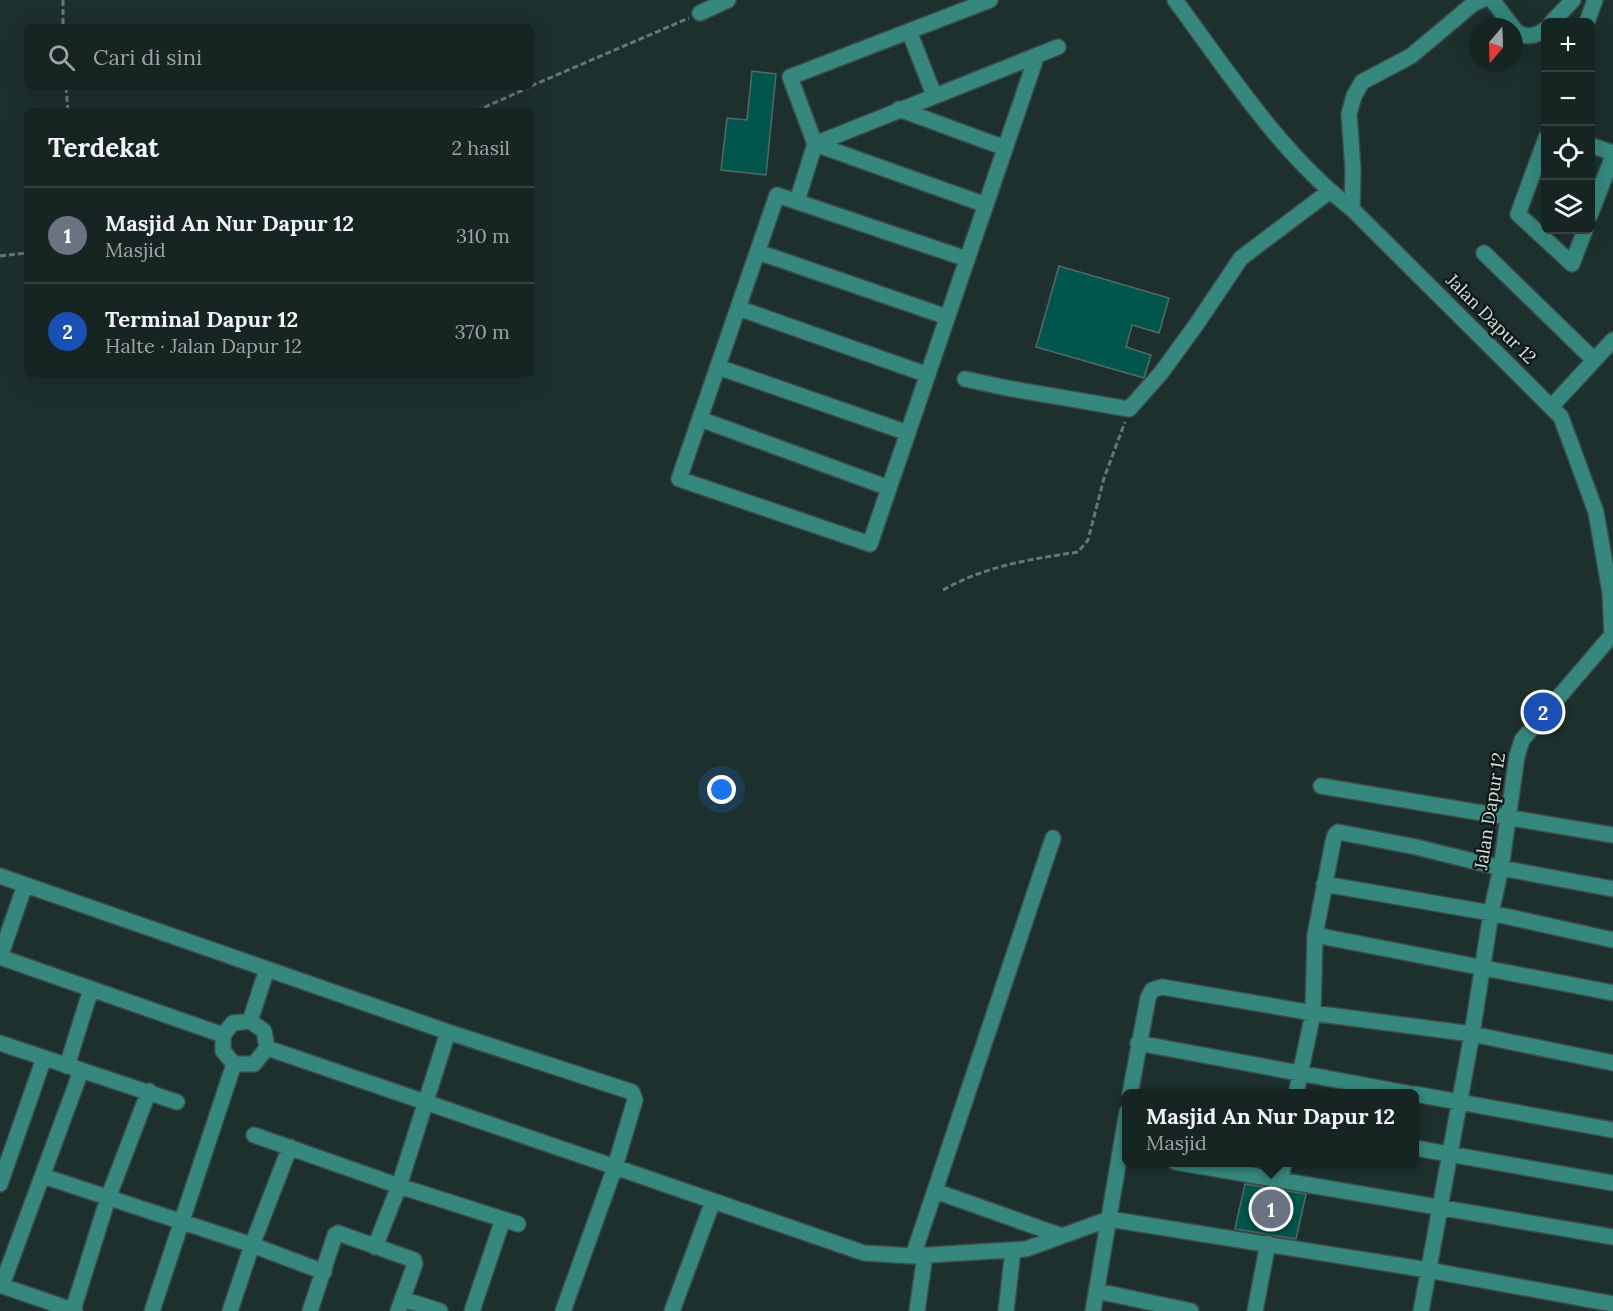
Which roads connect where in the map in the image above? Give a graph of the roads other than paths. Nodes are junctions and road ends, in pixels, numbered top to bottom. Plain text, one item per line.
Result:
1 (728, 0) edge
2 (990, 0) edge
3 (1175, 0) edge
4 (1482, 0) edge
5 (1492, 0) edge
6 (1573, 0) edge
7 (1595, 0) edge
8 (700, 13) road end
9 (1506, 18) edge
10 (1556, 18) edge
11 (1588, 18) edge
12 (909, 31) junction
13 (1541, 32) edge
14 (1523, 35) edge
15 (1058, 47) dead end
16 (1037, 55) junction
17 (934, 95) junction
18 (899, 109) junction
19 (815, 144) junction
20 (1595, 147) edge
21 (1005, 148) junction
22 (1541, 149) edge
23 (1613, 154) edge
24 (1330, 191) junction
25 (796, 201) junction
26 (1595, 203) edge
27 (986, 205) junction
28 (1352, 208) junction
29 (1583, 234) edge
30 (758, 252) junction
31 (1484, 253) dead end
32 (968, 259) junction
33 (738, 308) junction
34 (947, 317) junction
35 (1613, 340) edge
36 (1594, 360) junction
37 (718, 367) junction
38 (928, 375) junction
39 (965, 379) dead end
40 (1551, 406) junction
41 (700, 420) junction
42 (908, 434) junction
43 (889, 488) junction
44 (1612, 635) edge
45 (1321, 786) dead end
46 (1507, 819) junction
47 (1613, 836) edge
48 (1053, 838) dead end
49 (1502, 868) junction
50 (0, 876) edge
51 (1324, 884) junction
52 (25, 885) junction
53 (1613, 889) edge
54 (1491, 913) junction
55 (1315, 934) junction
56 (1613, 940) edge
57 (0, 957) edge
58 (1482, 966) junction
59 (267, 969) junction
60 (91, 989) junction
61 (1613, 993) edge
62 (1313, 1012) junction
63 (250, 1021) junction
64 (448, 1032) junction
65 (1472, 1034) junction
66 (223, 1035) junction
67 (0, 1043) edge
68 (1138, 1043) junction
69 (267, 1048) junction
70 (44, 1058) junction
71 (1613, 1063) edge
72 (234, 1064) junction
73 (74, 1068) junction
74 (1300, 1072) junction
75 (1131, 1089) edge
76 (1297, 1089) edge
77 (1387, 1089) edge
78 (149, 1091) junction
79 (1419, 1095) edge
80 (177, 1102) dead end
81 (1458, 1102) junction
82 (427, 1103) junction
83 (1613, 1130) edge
84 (254, 1136) dead end
85 (290, 1147) junction
86 (1419, 1149) edge
87 (1449, 1154) junction
88 (1122, 1163) edge
89 (615, 1167) junction
90 (1204, 1167) edge
91 (1283, 1167) edge
92 (43, 1176) junction
93 (1281, 1180) junction
94 (1613, 1183) edge
95 (0, 1184) edge
96 (399, 1186) junction
97 (935, 1191) junction
98 (108, 1198) junction
99 (713, 1201) junction
100 (1439, 1208) junction
101 (1109, 1219) junction
102 (182, 1222) junction
103 (1062, 1236) junction
104 (1613, 1237) edge
105 (1268, 1244) junction
106 (252, 1245) junction
107 (375, 1247) junction
108 (1013, 1250) junction
109 (919, 1256) junction
110 (1428, 1270) junction
111 (324, 1272) junction
112 (1, 1285) edge
113 (1097, 1291) junction
114 (1613, 1304) edge
115 (400, 1305) edge
116 (675, 1310) edge
117 (74, 1311) edge
118 (152, 1311) edge
119 (230, 1311) edge
120 (310, 1311) edge
121 (440, 1311) edge
122 (471, 1311) edge
123 (563, 1311) edge
124 (917, 1311) edge
125 (1006, 1311) edge
126 (1094, 1311) edge
127 (1191, 1311) edge
128 (1255, 1311) edge
129 (1421, 1311) edge

1 - 8 street
2 - 12 street
3 - 24 street, Jalan Dapur 12
4 - 28 street
5 - 9 street
6 - 10 street
7 - 11 street
12 - 17 street
12 - 19 street
13 - 14 street
15 - 16 street
16 - 17 street
16 - 21 street
17 - 18 street
18 - 19 street
18 - 21 street
19 - 25 street
19 - 27 street
20 - 23 street
21 - 27 street
22 - 29 street
23 - 26 street
24 - 28 street, Jalan Dapur 12
24 - 39 street
25 - 30 street
25 - 32 street
27 - 32 street
28 - 40 street, Jalan Dapur 12
30 - 33 street
30 - 34 street
31 - 36 street
32 - 34 street
33 - 37 street
33 - 38 street
34 - 38 street
35 - 36 street
36 - 40 street
37 - 41 street
37 - 42 street
38 - 42 street
40 - 44 street, Jalan Dapur 12
41 - 43 street
41 - 43 street
42 - 43 street
44 - 46 street, Jalan Dapur 12
45 - 46 street
46 - 47 street
46 - 49 street, Jalan Dapur 12
48 - 97 street
49 - 51 street
49 - 53 street
49 - 54 street, Jalan Dapur 12
50 - 52 street
51 - 54 street
51 - 55 street
52 - 57 street
52 - 59 street
54 - 56 street
54 - 58 street, Jalan Dapur 12
55 - 58 street
55 - 62 street
57 - 60 street
58 - 61 street
58 - 65 street, Jalan Dapur 12
59 - 63 street
59 - 64 street
60 - 66 street
60 - 73 street
62 - 65 street
62 - 68 street
62 - 74 street
63 - 66 street
63 - 69 street
64 - 82 street
64 - 89 street
65 - 71 street
65 - 81 street, Jalan Dapur 12
66 - 72 street
67 - 70 street
68 - 74 street
68 - 75 street
69 - 72 street
69 - 82 street
70 - 73 street
70 - 95 street
72 - 102 street
73 - 78 street
73 - 92 street
74 - 76 street
74 - 77 street
78 - 80 street
78 - 98 street
79 - 81 street
81 - 83 street
81 - 87 street, Jalan Dapur 12
82 - 89 street
82 - 96 street
84 - 85 street
85 - 96 street
85 - 106 street
86 - 87 street
87 - 94 street
87 - 100 street, Jalan Dapur 12
88 - 101 street
89 - 99 street
89 - 123 street
90 - 93 street
91 - 93 street
92 - 98 street
92 - 112 street
93 - 100 street
96 - 107 street
96 - 122 street
97 - 103 street
97 - 109 street
98 - 102 street
98 - 117 street
99 - 109 street
99 - 116 street
100 - 104 street
100 - 110 street, Jalan Dapur 12
101 - 103 street
101 - 105 street
101 - 113 street
102 - 106 street
102 - 118 street
103 - 108 street
105 - 110 street
105 - 128 street
106 - 111 street
106 - 119 street
107 - 111 street
107 - 115 street
108 - 109 street
108 - 125 street
109 - 124 street
110 - 114 street
110 - 129 street, Jalan Dapur 12
111 - 120 street
112 - 117 street
113 - 126 street
113 - 127 street
115 - 121 street

